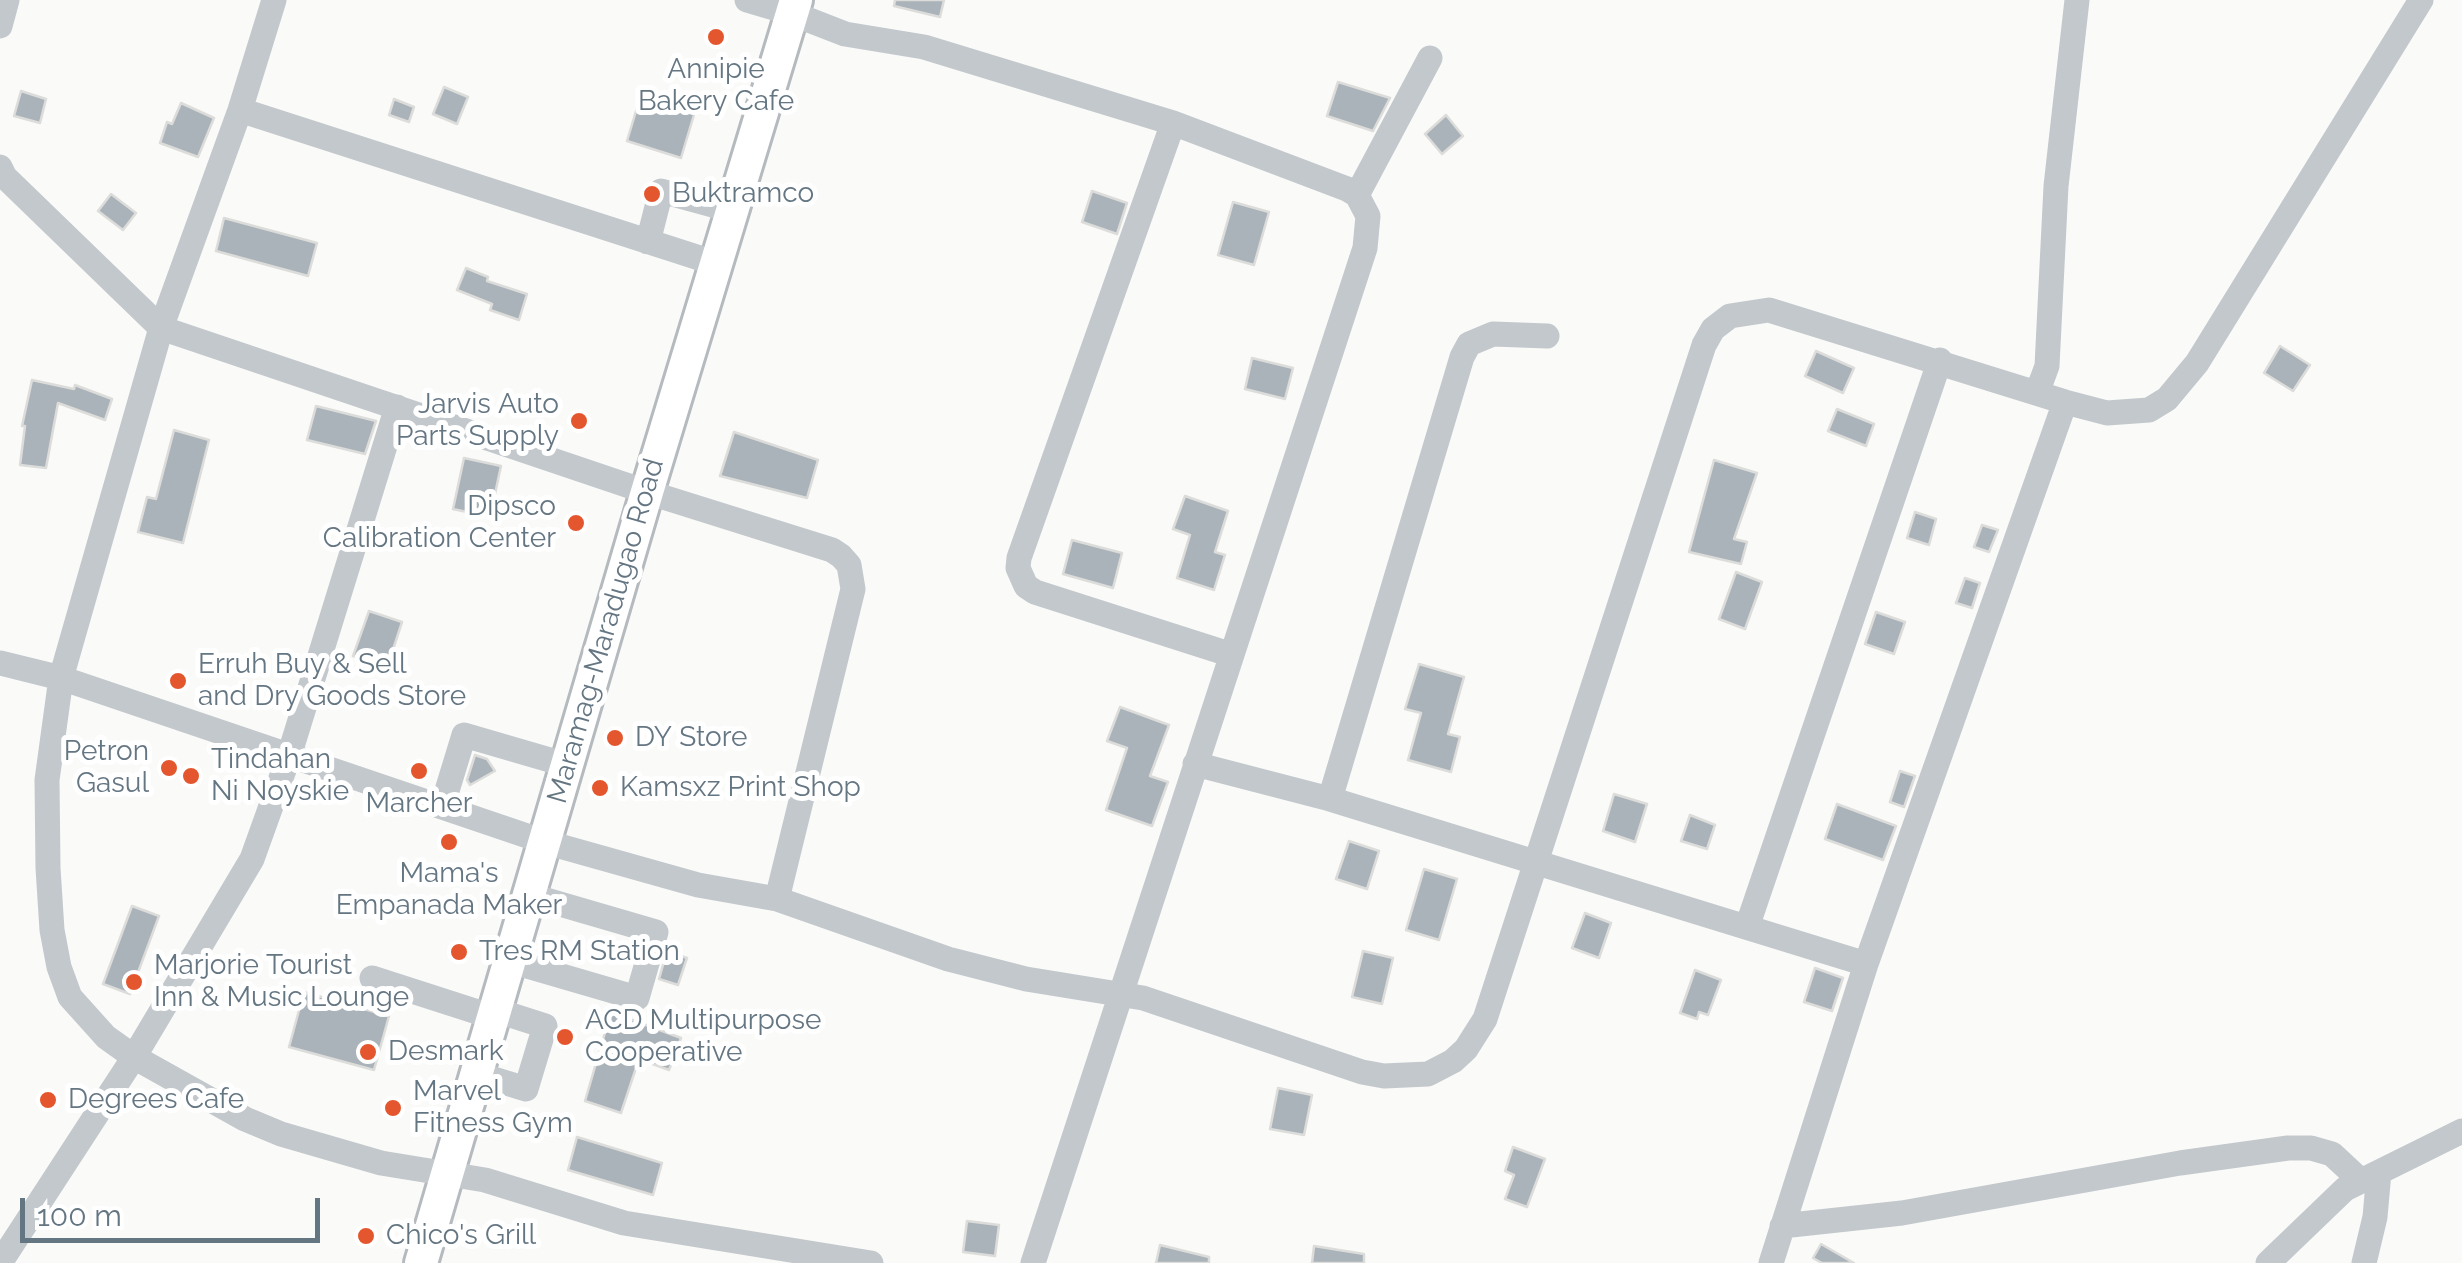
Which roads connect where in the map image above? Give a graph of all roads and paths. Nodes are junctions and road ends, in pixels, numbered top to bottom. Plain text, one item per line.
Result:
1 (7, 0) edge
2 (274, 0) edge
3 (747, 0) edge
4 (2077, 0) edge
5 (2421, 0) edge
6 (794, 6) edge
7 (0, 26) edge
8 (1430, 58) dead end
9 (240, 110) junction
10 (1173, 123) junction
11 (0, 167) edge
12 (1358, 195) junction
13 (731, 210) junction
14 (648, 242) junction
15 (716, 263) junction
16 (161, 328) junction
17 (1547, 336) dead end
18 (1940, 360) junction
19 (2038, 393) junction
20 (2065, 402) junction
21 (397, 406) junction
22 (647, 492) junction
23 (1232, 655) junction
24 (0, 663) edge
25 (60, 678) junction
26 (289, 756) junction
27 (1195, 764) junction
28 (567, 765) junction
29 (1330, 798) junction
30 (442, 808) junction
31 (545, 842) junction
32 (1538, 861) junction
33 (529, 895) junction
34 (778, 899) junction
35 (1748, 927) junction
36 (510, 961) junction
37 (1866, 964) junction
38 (372, 978) dead end
39 (1120, 992) junction
40 (494, 1014) junction
41 (134, 1056) junction
42 (476, 1074) junction
43 (2462, 1131) edge
44 (447, 1173) junction
45 (2370, 1176) junction
46 (1782, 1226) junction
47 (0, 1263) edge
48 (421, 1263) edge
49 (871, 1263) edge
50 (1033, 1263) edge
51 (1771, 1263) edge
52 (2268, 1263) edge
53 (2364, 1263) edge

1 - 7 street
2 - 9 street
3 - 6 street
4 - 19 street
5 - 20 street
6 - 10 street
6 - 13 main road, Maramag-Maradugao Road
8 - 12 street
9 - 14 street
9 - 16 street
10 - 12 street
10 - 23 street
11 - 16 street
12 - 23 street
13 - 14 street
13 - 15 main road, Maramag-Maradugao Road
14 - 15 street
15 - 22 main road, Maramag-Maradugao Road
16 - 21 street
16 - 25 street
17 - 29 street
18 - 19 street
18 - 32 street
18 - 35 street
19 - 20 street
20 - 37 street
21 - 22 street
21 - 26 street
22 - 28 main road, Maramag-Maradugao Road
22 - 34 street
23 - 27 street
24 - 25 street
25 - 26 street
25 - 41 street
26 - 30 street
26 - 41 street
27 - 29 street
27 - 39 street
28 - 30 street
28 - 31 main road, Maramag-Maradugao Road
29 - 32 street
30 - 31 street
31 - 33 main road, Maramag-Maradugao Road
31 - 34 street
32 - 35 street
32 - 39 street
33 - 36 main road, Maramag-Maradugao Road
33 - 36 street
34 - 39 street
35 - 37 street
36 - 40 main road, Maramag-Maradugao Road
37 - 46 street
38 - 40 street
39 - 50 street
40 - 42 main road, Maramag-Maradugao Road
40 - 42 street
41 - 44 street
41 - 47 street
42 - 44 main road, Maramag-Maradugao Road
43 - 45 street
44 - 48 main road, Maramag-Maradugao Road
44 - 49 street
45 - 46 street
45 - 52 street
45 - 53 street
46 - 51 street

